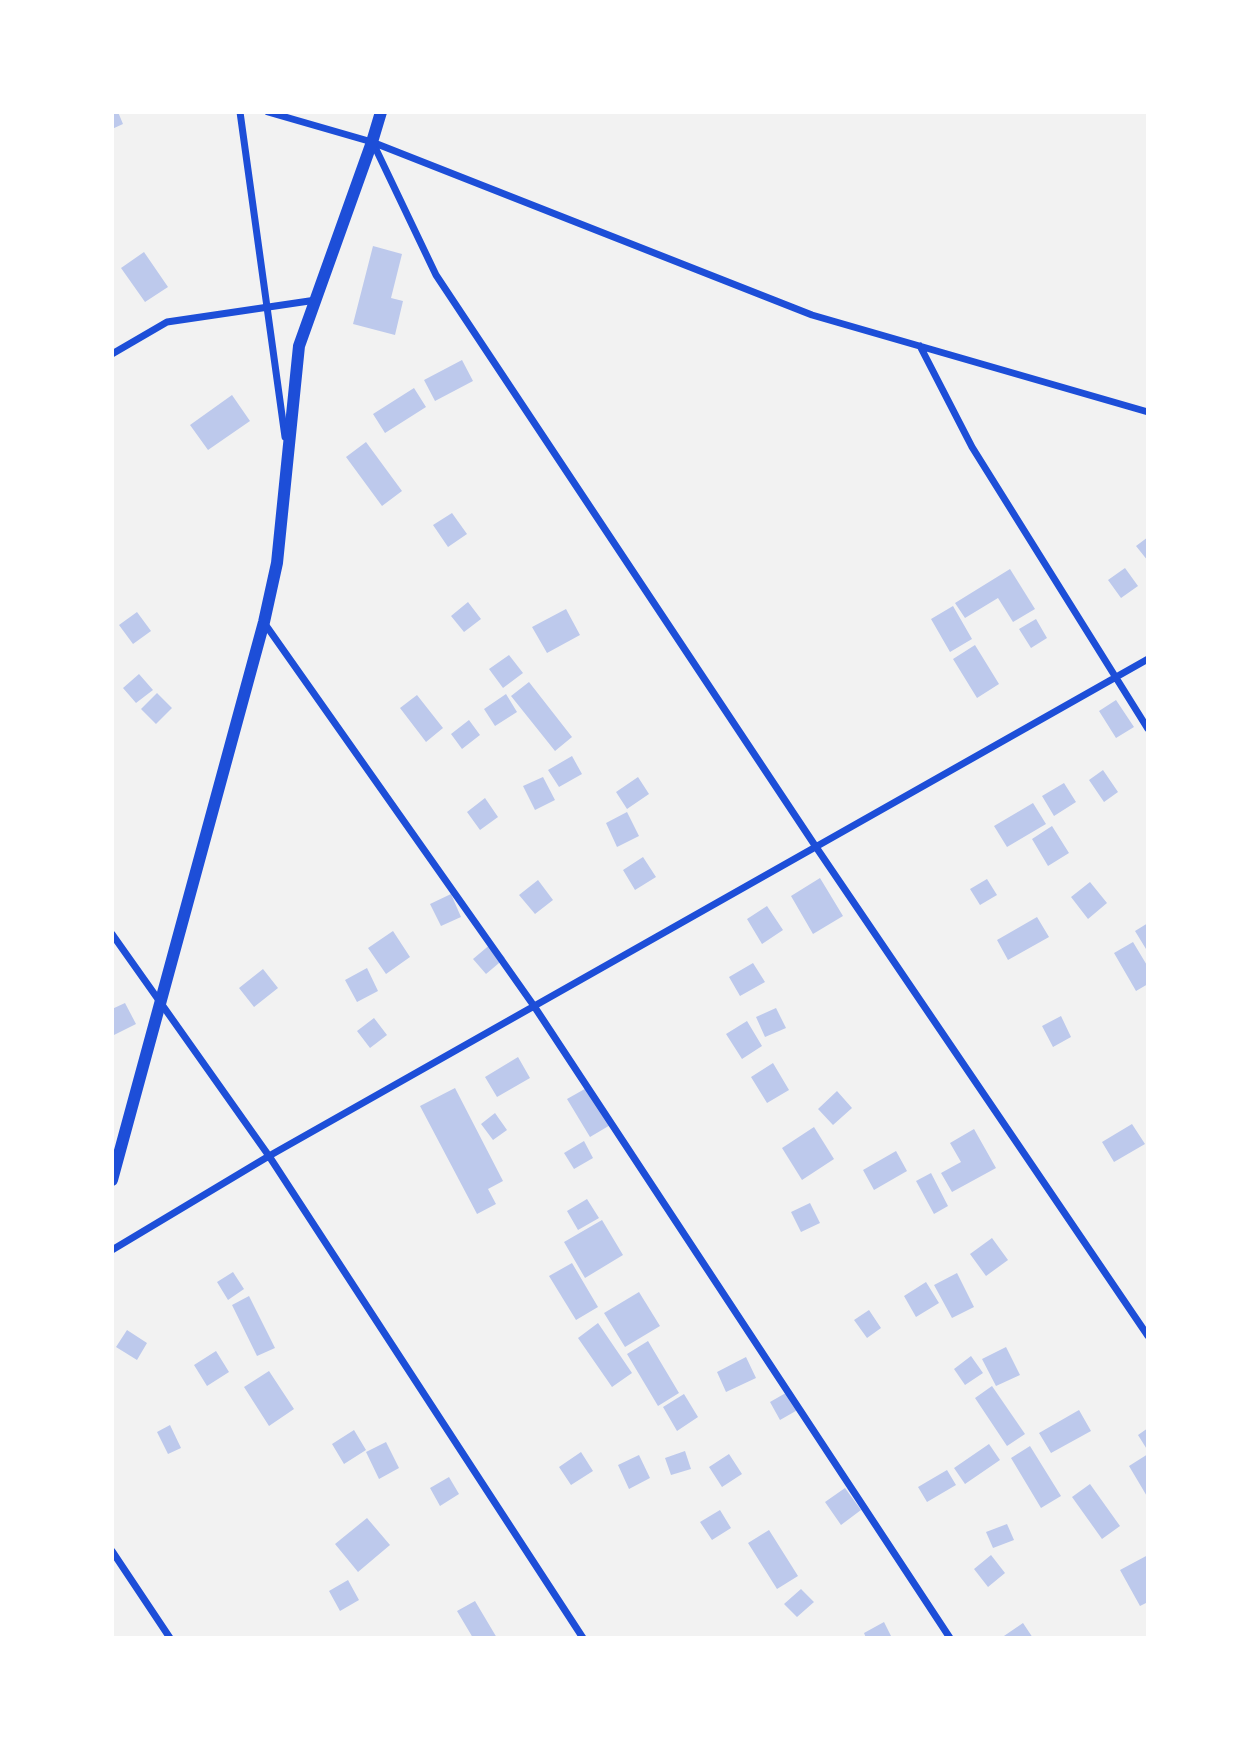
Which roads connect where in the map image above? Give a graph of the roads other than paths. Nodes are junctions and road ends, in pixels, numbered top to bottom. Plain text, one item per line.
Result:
1 (240, 112) edge
2 (268, 112) edge
3 (381, 112) edge
4 (372, 142) junction
5 (316, 300) junction
6 (268, 307) junction
7 (920, 346) junction
8 (112, 354) edge
9 (1148, 412) edge
10 (288, 455) junction
11 (264, 622) junction
12 (1148, 659) edge
13 (1115, 678) junction
14 (1148, 729) edge
15 (816, 847) junction
16 (112, 934) edge
17 (160, 999) junction
18 (534, 1006) junction
19 (268, 1156) junction
20 (112, 1180) edge
21 (112, 1250) edge
22 (1148, 1336) edge
23 (112, 1551) edge
24 (170, 1638) edge
25 (583, 1638) edge
26 (950, 1638) edge

1 - 6 street
2 - 4 street
3 - 4 street
4 - 5 street
4 - 7 street
4 - 15 street
5 - 6 street
5 - 10 street
6 - 8 street
6 - 10 street
7 - 9 street
7 - 13 street
10 - 11 street
11 - 17 street
11 - 18 street
12 - 13 street
13 - 14 street
13 - 15 street
15 - 18 street
15 - 22 street
16 - 17 street
17 - 19 street
17 - 20 street
18 - 19 street
18 - 26 street
19 - 21 street
19 - 25 street
23 - 24 street

